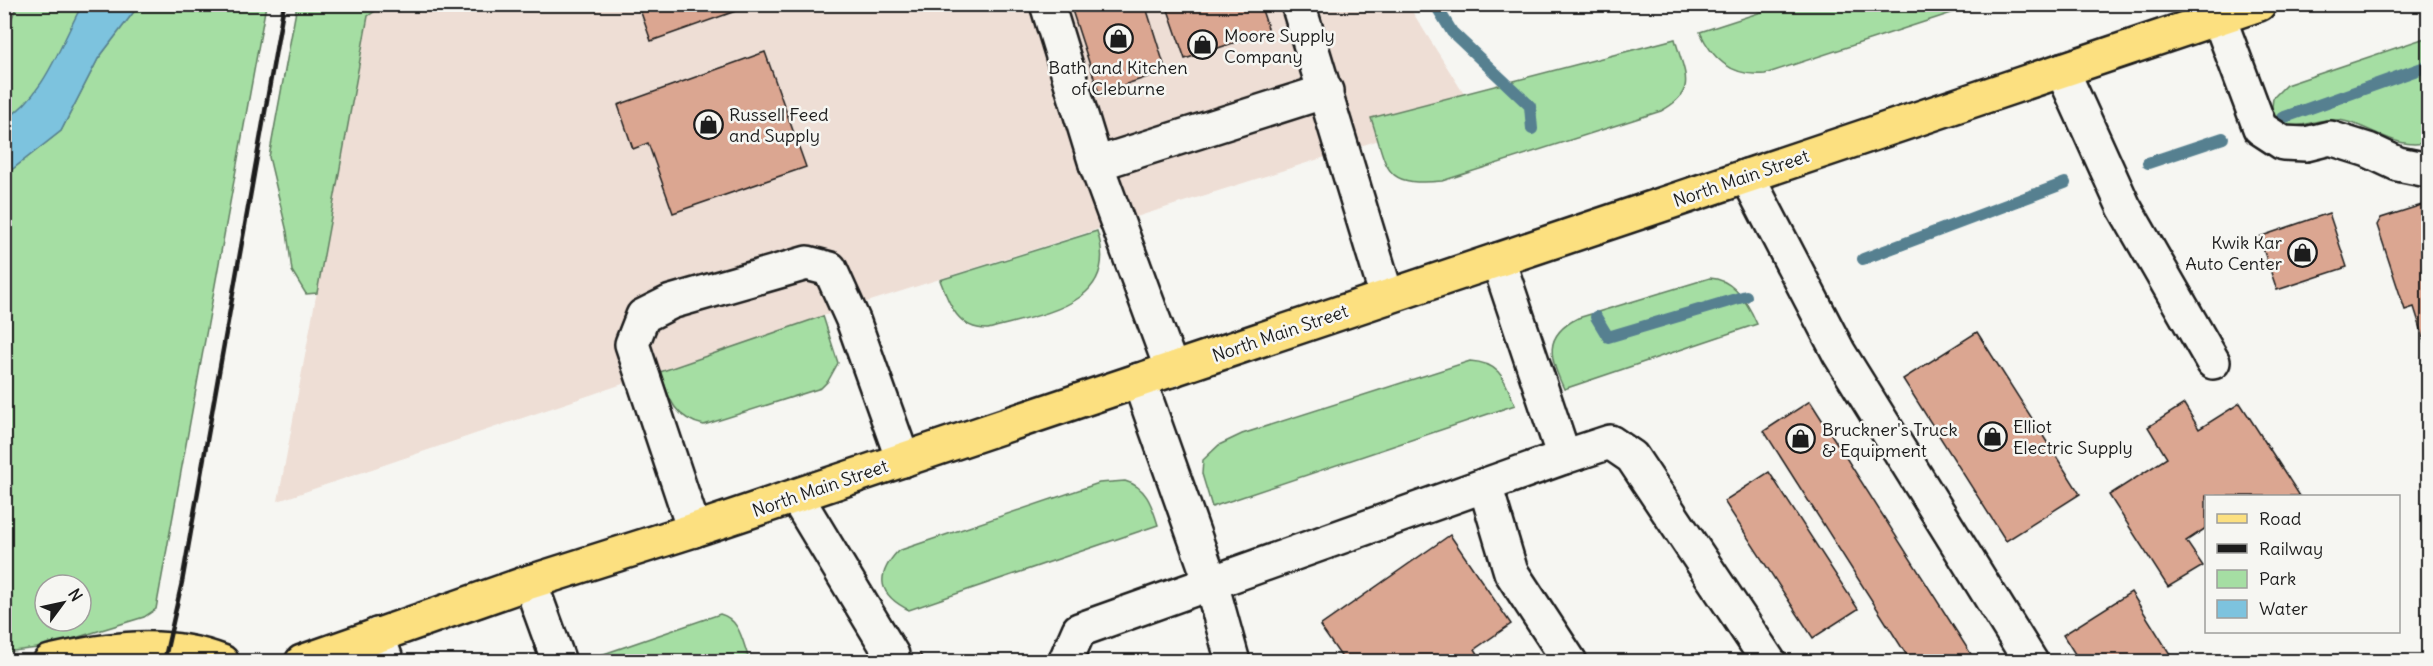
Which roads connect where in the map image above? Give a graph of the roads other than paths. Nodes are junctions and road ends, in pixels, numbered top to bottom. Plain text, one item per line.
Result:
1 (1047, 4) edge
2 (1298, 4) edge
3 (2259, 4) edge
4 (2219, 18) junction
5 (2062, 70) junction
6 (1326, 92) junction
7 (1096, 164) junction
8 (2428, 170) edge
9 (1747, 176) junction
10 (1498, 260) junction
11 (1387, 297) junction
12 (2214, 362) dead end
13 (1172, 370) junction
14 (1140, 380) junction
15 (1564, 457) junction
16 (903, 460) junction
17 (1485, 485) junction
18 (796, 496) junction
19 (694, 530) junction
20 (530, 582) junction
21 (1211, 583) junction
22 (382, 648) edge
23 (892, 655) dead end
24 (50, 662) edge
25 (222, 662) edge
26 (302, 662) edge
27 (559, 662) edge
28 (1065, 662) edge
29 (1233, 662) edge
30 (1570, 662) edge
31 (1769, 662) edge
32 (2031, 662) edge

1 - 7 lane
2 - 6 lane
3 - 4 main road, North Main Street
4 - 5 main road, North Main Street
4 - 8 lane
5 - 9 main road, North Main Street
5 - 12 lane
6 - 7 lane
6 - 11 lane
7 - 13 lane
9 - 10 main road, North Main Street
9 - 32 lane
10 - 11 main road, North Main Street
10 - 15 lane
11 - 13 main road, North Main Street
13 - 14 main road, North Main Street
14 - 16 main road, North Main Street
14 - 21 lane
15 - 17 lane
15 - 31 lane
16 - 18 main road, North Main Street
16 - 19 lane
17 - 21 lane
17 - 30 lane
18 - 19 main road, North Main Street
18 - 23 lane
19 - 20 main road, North Main Street
20 - 22 main road, North Main Street
20 - 27 lane
21 - 28 lane
21 - 29 lane
22 - 26 main road, North Main Street
24 - 25 main road

